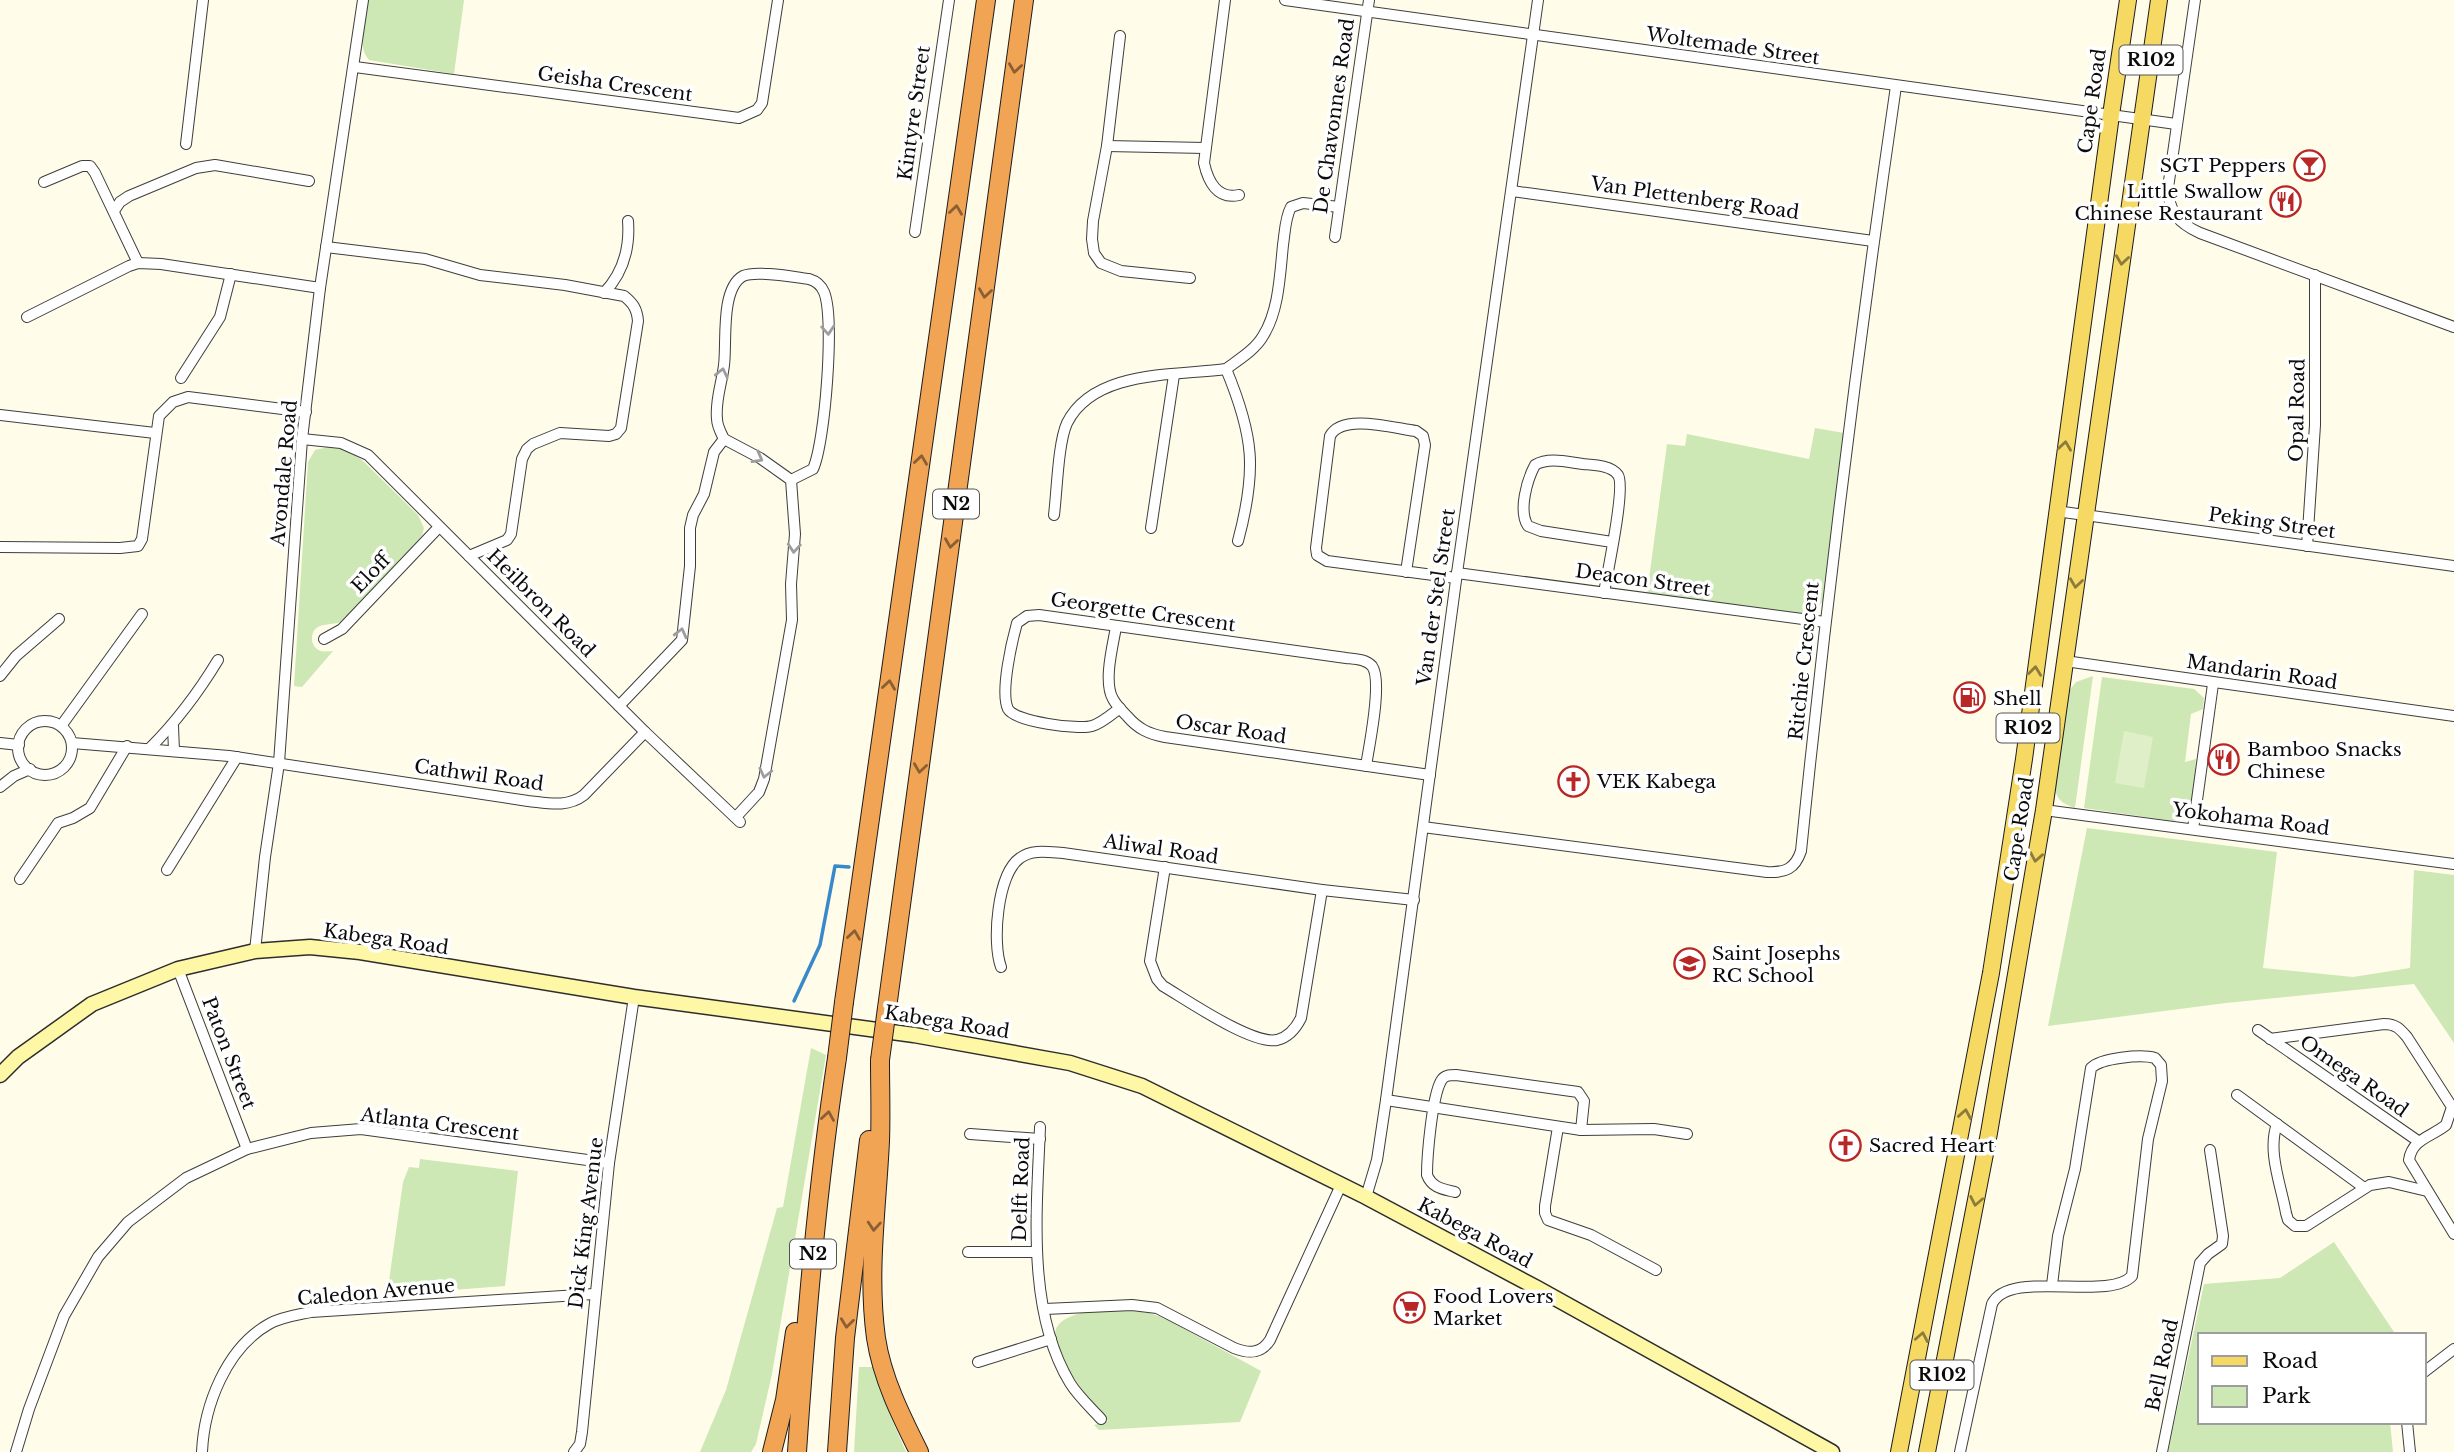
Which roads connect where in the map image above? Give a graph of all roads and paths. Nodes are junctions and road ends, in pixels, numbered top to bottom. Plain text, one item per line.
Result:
1 (203, 0) edge
2 (363, 0) edge
3 (778, 0) edge
4 (948, 0) edge
5 (986, 0) edge
6 (1024, 0) edge
7 (1225, 0) edge
8 (1284, 0) edge
9 (1538, 0) edge
10 (2128, 0) edge
11 (2159, 0) edge
12 (2195, 0) edge
13 (1368, 5) edge
14 (1120, 36) dead end
15 (1533, 36) junction
16 (355, 67) junction
17 (1896, 86) junction
18 (2111, 115) junction
19 (2142, 120) junction
20 (2176, 124) junction
21 (186, 144) dead end
22 (1107, 146) junction
23 (1205, 148) junction
24 (309, 181) dead end
25 (44, 183) dead end
26 (1512, 191) junction
27 (1238, 195) dead end
28 (1339, 207) junction
29 (114, 211) junction
30 (628, 221) dead end
31 (915, 232) dead end
32 (1335, 237) dead end
33 (1873, 241) junction
34 (326, 247) junction
35 (138, 263) junction
36 (231, 274) junction
37 (2315, 275) junction
38 (1190, 278) dead end
39 (320, 288) junction
40 (604, 293) junction
41 (27, 317) dead end
42 (2454, 327) edge
43 (1226, 369) junction
44 (1174, 375) junction
45 (181, 378) dead end
46 (306, 412) junction
47 (0, 415) edge
48 (155, 433) junction
49 (302, 439) junction
50 (724, 439) junction
51 (791, 480) junction
52 (2056, 511) junction
53 (1054, 515) dead end
54 (2086, 515) junction
55 (439, 527) junction
56 (1151, 528) dead end
57 (1238, 541) dead end
58 (1612, 542) junction
59 (2307, 546) junction
60 (0, 547) edge
61 (469, 556) junction
62 (2454, 566) edge
63 (1406, 572) junction
64 (1457, 576) junction
65 (1604, 593) junction
66 (142, 614) dead end
67 (59, 619) dead end
68 (1825, 622) junction
69 (1116, 627) junction
70 (324, 639) dead end
71 (218, 660) dead end
72 (2065, 661) junction
73 (0, 676) edge
74 (2213, 684) junction
75 (619, 706) junction
76 (1121, 708) junction
77 (2454, 716) edge
78 (61, 726) junction
79 (173, 726) junction
80 (645, 732) junction
81 (0, 743) edge
82 (72, 743) junction
83 (19, 745) junction
84 (127, 747) junction
85 (150, 748) junction
86 (174, 751) junction
87 (237, 757) junction
88 (279, 762) junction
89 (1366, 765) junction
90 (30, 769) junction
91 (1430, 775) junction
92 (0, 787) edge
93 (2044, 810) junction
94 (1423, 827) junction
95 (2193, 829) junction
96 (2454, 864) edge
97 (1165, 867) junction
98 (167, 870) dead end
99 (20, 879) dead end
100 (1322, 890) junction
101 (1414, 900) junction
102 (255, 951) junction
103 (1001, 967) dead end
104 (178, 969) junction
105 (634, 998) junction
106 (2258, 1030) dead end
107 (2270, 1039) junction
108 (880, 1060) junction
109 (0, 1075) edge
110 (2237, 1095) dead end
111 (1386, 1100) junction
112 (1435, 1108) junction
113 (2277, 1124) junction
114 (1040, 1127) dead end
115 (1558, 1127) junction
116 (1581, 1130) junction
117 (970, 1134) dead end
118 (1687, 1134) dead end
119 (1040, 1139) junction
120 (2418, 1141) junction
121 (823, 1148) junction
122 (247, 1149) junction
123 (2210, 1150) dead end
124 (609, 1163) junction
125 (1340, 1185) junction
126 (2363, 1187) junction
127 (2427, 1191) junction
128 (1455, 1192) dead end
129 (1366, 1197) junction
130 (2454, 1234) edge
131 (968, 1252) dead end
132 (1037, 1252) junction
133 (1656, 1270) dead end
134 (2052, 1285) junction
135 (594, 1293) junction
136 (1045, 1309) junction
137 (1051, 1339) junction
138 (2454, 1349) edge
139 (978, 1362) dead end
140 (2426, 1370) edge
141 (1101, 1419) dead end
142 (2407, 1424) edge
143 (16, 1452) edge
144 (202, 1452) edge
145 (574, 1452) edge
146 (772, 1452) edge
147 (797, 1452) edge
148 (837, 1452) edge
149 (919, 1452) edge
150 (1832, 1452) edge
151 (1899, 1452) edge
152 (1927, 1452) edge
153 (1960, 1452) edge
154 (2162, 1452) edge
155 (2410, 1452) edge

1 - 21 street
2 - 16 street, Avondale Road
3 - 16 street, Geisha Crescent
4 - 31 street, Kintyre Street
121 -> 5 highway, N2, bridge
6 -> 108 highway, N2, bridge
7 - 23 street
8 - 13 street, Woltemade Street
9 - 15 street, Van der Stel Street
10 - 18 main road, Cape Road / R102
11 - 19 main road, Cape Road / R102
12 - 20 street
13 - 15 street, Woltemade Street
13 - 28 street, De Chavonnes Road
14 - 22 street
15 - 17 street, Woltemade Street
15 - 26 street, Van der Stel Street
16 - 34 street, Avondale Road
17 - 18 street, Woltemade Street
17 - 33 street, Ritchie Crescent
18 - 19 street, Woltemade Street
52 -> 18 main road, Cape Road / R102
19 - 20 street, Woltemade Street
19 -> 54 main road, Cape Road / R102
20 - 37 street
22 - 23 street
22 - 38 street
23 - 27 street
24 - 29 street
25 - 29 street
26 - 33 street, Van Plettenberg Road
26 - 64 street, Van der Stel Street
28 - 32 street, De Chavonnes Road
28 - 43 street
29 - 35 street
30 - 40 street
33 - 68 street, Ritchie Crescent
34 - 39 street, Avondale Road
34 - 40 street
35 - 36 street
35 - 41 street
36 - 39 street
36 - 45 street
37 - 42 street
37 - 59 street, Opal Road
39 - 46 street, Avondale Road
40 - 61 street
43 - 44 street
43 - 57 street
44 - 53 street
44 - 56 street
46 - 48 street
46 - 49 street, Avondale Road
47 - 48 street
48 - 60 street
49 - 55 street, Heilbron Road
49 - 88 street, Avondale Road
50 -> 51 street
50 -> 51 street
75 -> 50 street
51 -> 80 street, Heilbron Road
52 - 54 street, Peking Street
151 -> 52 main road, Cape Road / R102
54 - 59 street, Peking Street
54 -> 72 main road, Cape Road / R102
55 - 61 street, Heilbron Road
55 - 70 street, Eloff
58 - 58 street
58 - 65 street
59 - 62 street, Peking Street
61 - 75 street, Heilbron Road
63 - 63 street, Deacon Street
63 - 64 street, Deacon Street
64 - 65 street, Deacon Street
64 - 91 street, Van der Stel Street
65 - 68 street, Deacon Street
66 - 78 street
67 - 73 street
68 - 94 street, Ritchie Crescent
69 - 76 street, Oscar Road
69 - 76 street, Georgette Crescent
69 - 89 street, Georgette Crescent
71 - 79 street
72 - 74 street, Mandarin Road
72 - 93 main road, Cape Road / R102
74 - 77 street, Mandarin Road
74 - 95 street
75 - 80 street, Heilbron Road
76 - 89 street, Oscar Road
78 - 82 street
78 - 83 street
79 - 85 street
79 - 86 street
80 - 88 street, Cathwil Road
81 - 83 street
82 - 84 street, Cathwil Road
82 - 90 street
83 - 90 street
84 - 85 street, Cathwil Road
84 - 99 street
85 - 86 street, Cathwil Road
86 - 87 street, Cathwil Road
87 - 88 street, Cathwil Road
87 - 98 street
88 - 102 street, Avondale Road
89 - 91 street, Oscar Road
90 - 92 street
91 - 94 street, Van der Stel Street
93 - 95 street, Yokohama Road
93 -> 152 main road, Cape Road / R102
94 - 101 street, Van der Stel Street
95 - 96 street, Yokohama Road
97 - 100 street, Aliwal Road
97 - 100 street
97 - 103 street, Aliwal Road
100 - 101 street, Aliwal Road
101 - 111 street, Van der Stel Street
102 - 104 street, Kabega Road
102 - 105 street, Kabega Road
104 - 109 street, Kabega Road
104 - 122 street, Paton Street
105 - 124 street, Dick King Avenue
105 - 125 street, Kabega Road
106 - 107 street, Omega Road
107 - 120 street, Omega Road
107 - 120 street, Omega Road
108 -> 148 highway, N2
108 -> 149 highway
110 - 113 street
111 - 112 street
111 - 129 street, Van der Stel Street
112 - 115 street
112 - 116 street
112 - 128 street
113 - 126 street
113 - 126 street
114 - 119 street, Delft Road
115 - 116 street
115 - 133 street
116 - 118 street
117 - 119 street
119 - 132 street, Delft Road
120 - 127 street, Omega Road
121 - 146 highway
121 - 147 highway, N2
122 - 124 street, Atlanta Crescent
122 - 143 street, Atlanta Crescent
123 - 154 street, Bell Road
124 - 135 street, Dick King Avenue
125 - 129 street, Kabega Road
125 - 136 street
126 - 127 street
127 - 130 street, Omega Road
129 - 150 street, Kabega Road
131 - 132 street, Delft Road
132 - 136 street, Delft Road
134 - 134 street
134 - 153 street
135 - 144 street, Caledon Avenue
135 - 145 street, Dick King Avenue
136 - 137 street, Delft Road
137 - 139 street
137 - 141 street, Delft Road
138 - 140 street
142 - 155 street

